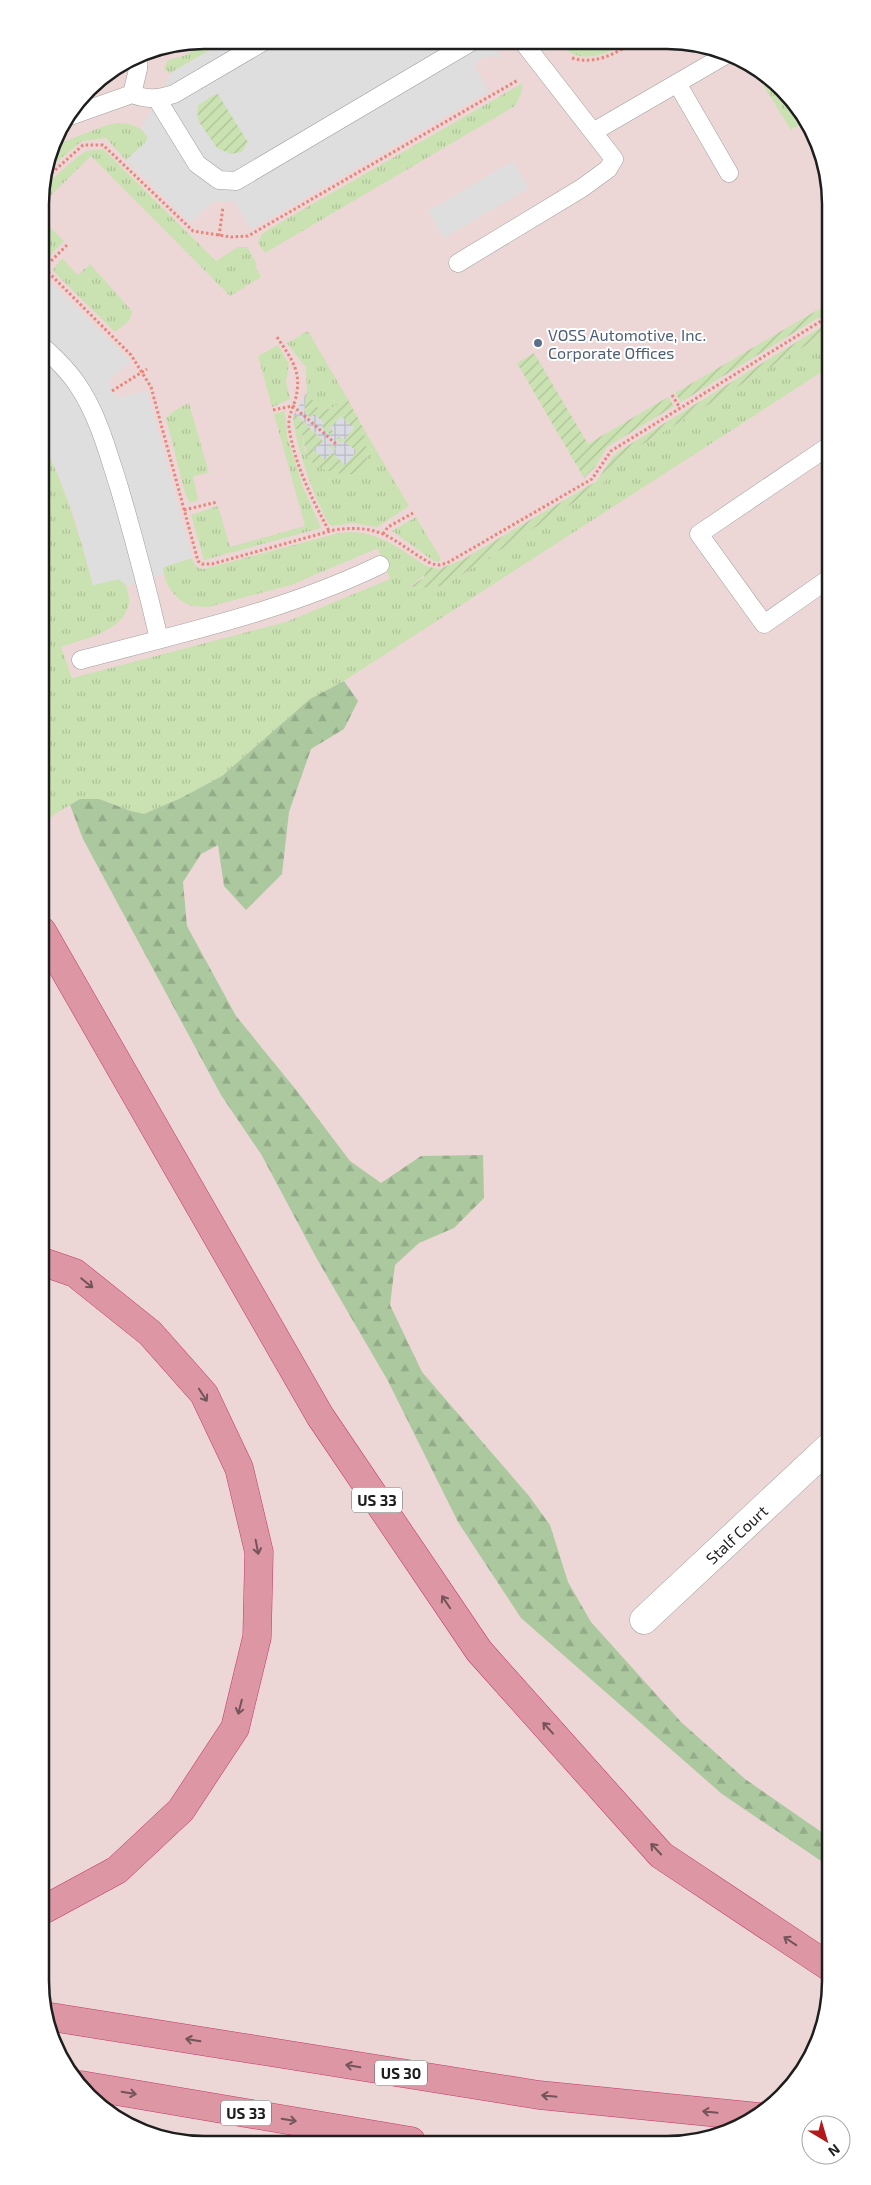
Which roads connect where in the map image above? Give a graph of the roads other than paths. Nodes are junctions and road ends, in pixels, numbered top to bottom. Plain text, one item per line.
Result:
1 (251, 49) edge
2 (458, 49) edge
3 (528, 49) edge
4 (720, 58) edge
5 (138, 64) edge
6 (677, 83) junction
7 (132, 94) junction
8 (157, 99) junction
9 (78, 113) edge
10 (593, 132) junction
11 (729, 173) dead end
12 (458, 263) dead end
13 (49, 353) edge
14 (822, 451) edge
15 (380, 566) dead end
16 (822, 583) edge
17 (159, 639) junction
18 (81, 660) dead end
19 (49, 943) edge
20 (49, 1264) edge
21 (822, 1455) edge
22 (644, 1620) dead end
23 (49, 1907) edge
24 (822, 1962) edge
25 (53, 2017) edge
26 (90, 2087) edge
27 (745, 2116) edge
28 (382, 2136) edge

1 - 8 lane
2 - 8 lane
3 - 10 lane
4 - 6 lane
5 - 7 lane
6 - 10 lane
6 - 11 lane
7 - 8 lane
7 - 9 lane
10 - 12 lane
13 - 17 lane
14 - 16 lane
15 - 17 lane
17 - 18 lane
24 -> 19 highway, US 33
20 -> 23 highway
21 - 22 street, Stalf Court
27 -> 25 highway, US 30
26 -> 28 highway, US 33

